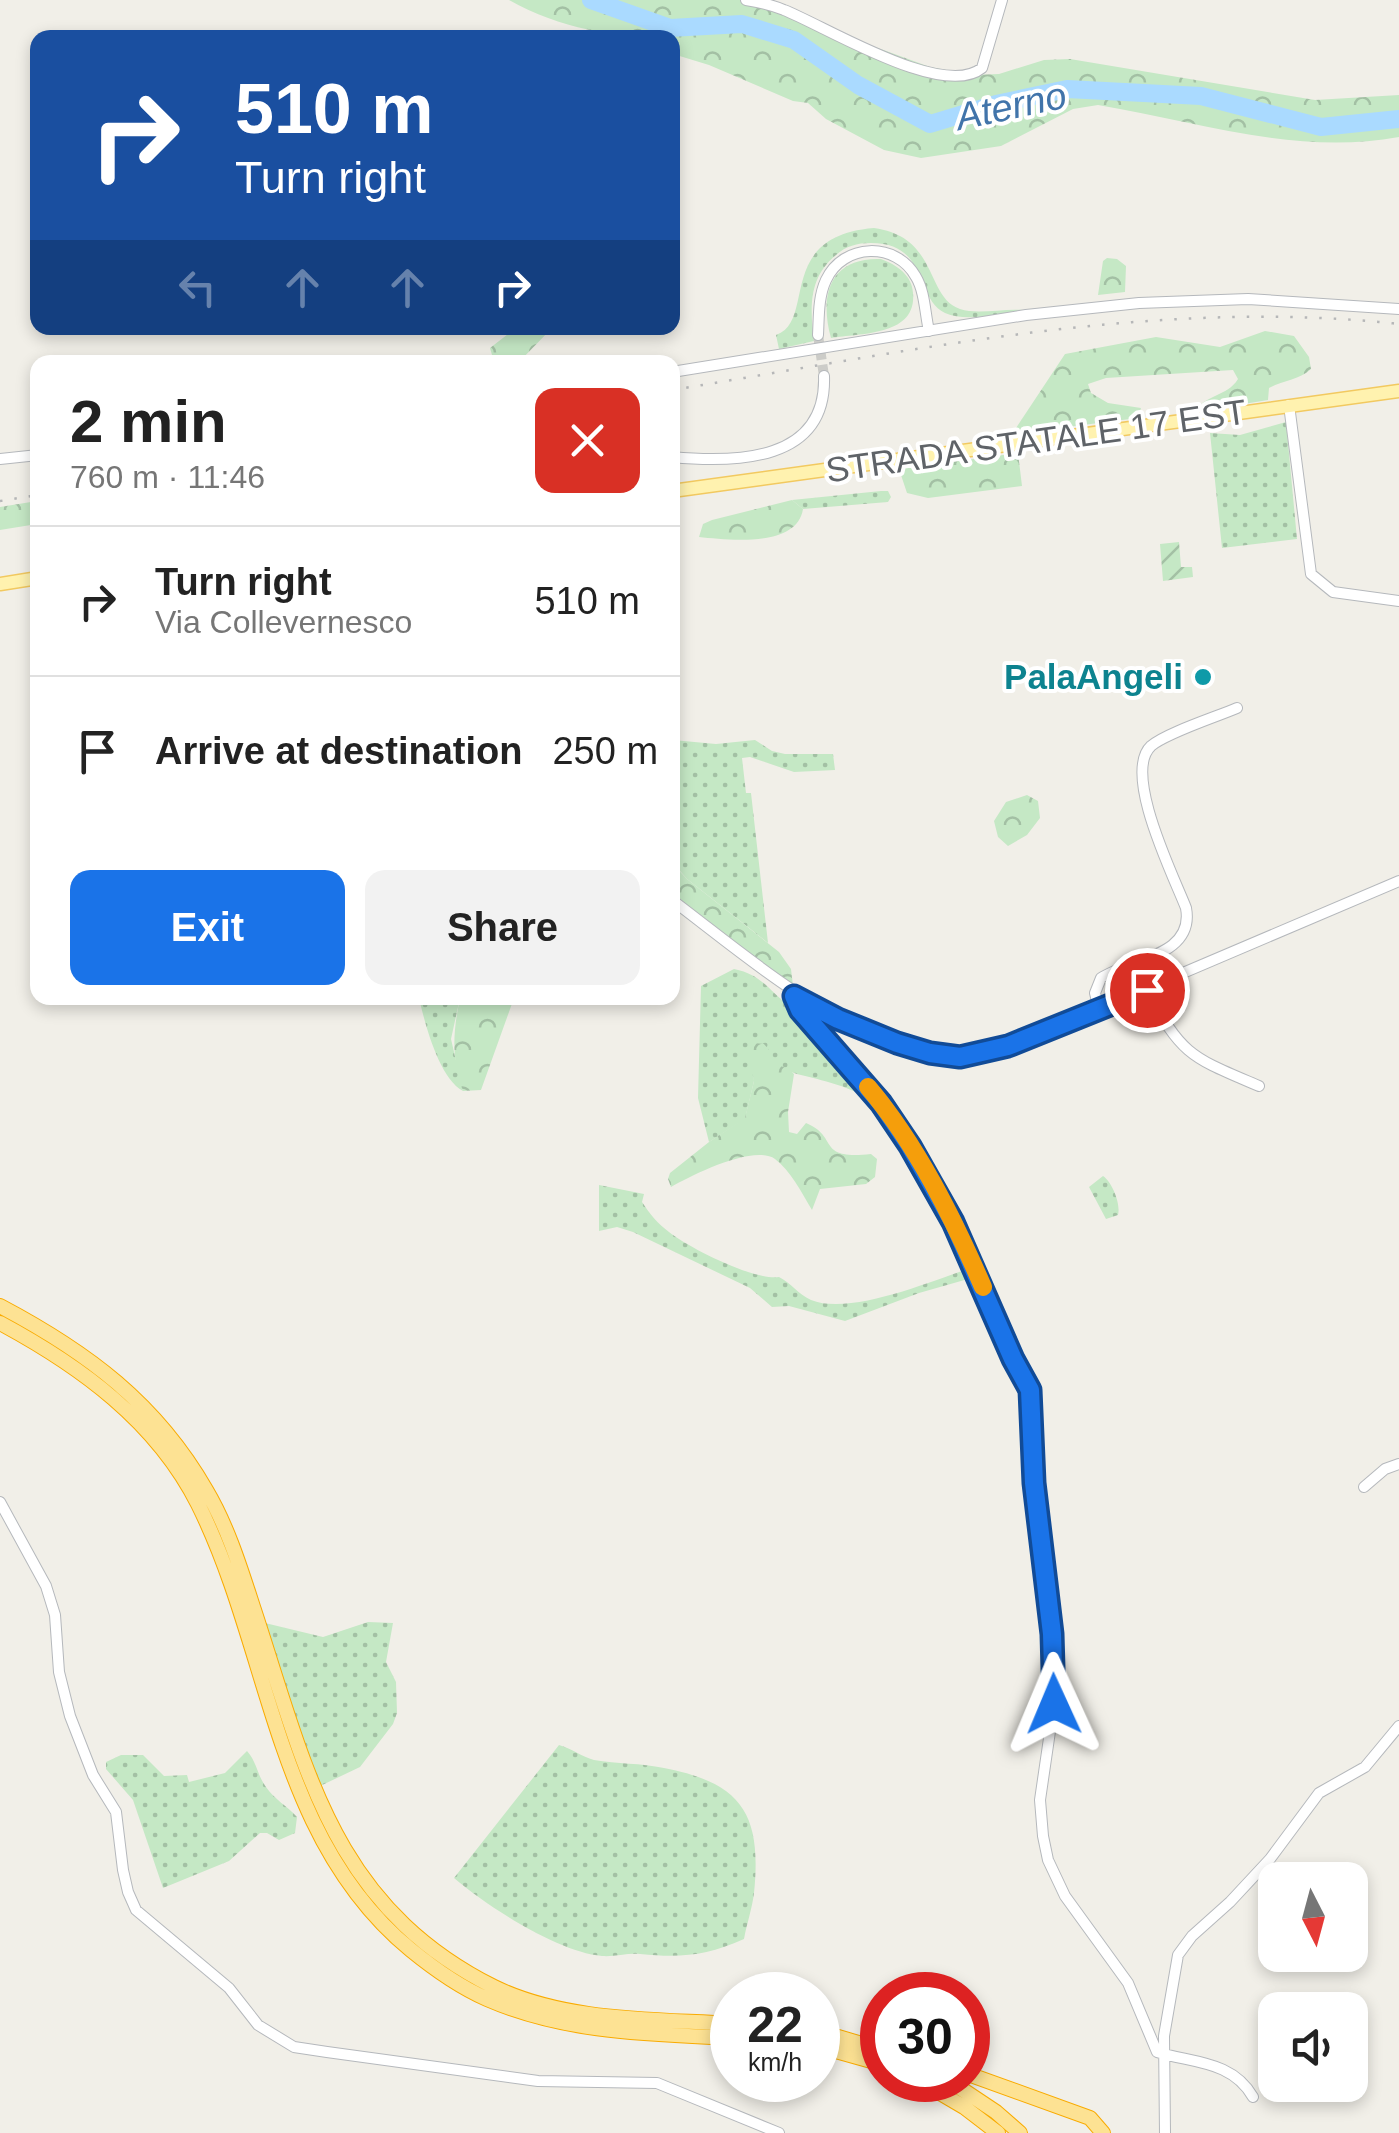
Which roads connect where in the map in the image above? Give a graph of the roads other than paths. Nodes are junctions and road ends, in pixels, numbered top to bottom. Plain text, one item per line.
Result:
1 (746, 0) edge
2 (1002, 0) edge
3 (1399, 309) edge
4 (928, 331) junction
5 (818, 335) tunnel mouth
6 (680, 371) edge
7 (824, 376) tunnel mouth
8 (1399, 391) edge
9 (1289, 406) junction
10 (30, 456) edge
11 (680, 457) edge
12 (0, 459) edge
13 (680, 490) edge
14 (30, 579) edge
15 (0, 584) edge
16 (1399, 601) edge
17 (1236, 708) dead end
18 (1399, 881) edge
19 (680, 906) edge
20 (1147, 990) junction
21 (794, 994) junction
22 (1100, 1009) junction
23 (1258, 1086) dead end
24 (0, 1306) edge
25 (0, 1323) edge
26 (1399, 1464) edge
27 (1364, 1486) dead end
28 (0, 1502) edge
29 (1399, 1726) edge
30 (710, 2023) edge
31 (710, 2037) edge
32 (1164, 2054) junction
33 (990, 2082) edge
34 (1253, 2097) dead end
35 (957, 2102) edge
36 (981, 2102) edge
37 (779, 2133) edge
38 (998, 2133) edge
39 (1020, 2133) edge
40 (1103, 2133) edge
41 (1165, 2133) edge

1 - 2 street
3 - 4 street
4 - 5 street
4 - 6 street
7 - 11 street
8 - 9 main road, STRADA STATALE 17 EST
9 - 13 main road, STRADA STATALE 17 EST
9 - 16 street
10 - 12 street
14 - 15 main road
17 - 22 street
18 - 20 street
19 - 21 street
20 - 22 street
20 - 23 street
21 - 22 street
21 - 32 street
24 - 30 highway
25 - 31 highway
26 - 27 street
28 - 37 street
29 - 32 street
32 - 34 street
32 - 41 street
33 - 40 highway
35 - 38 highway
36 - 39 highway

